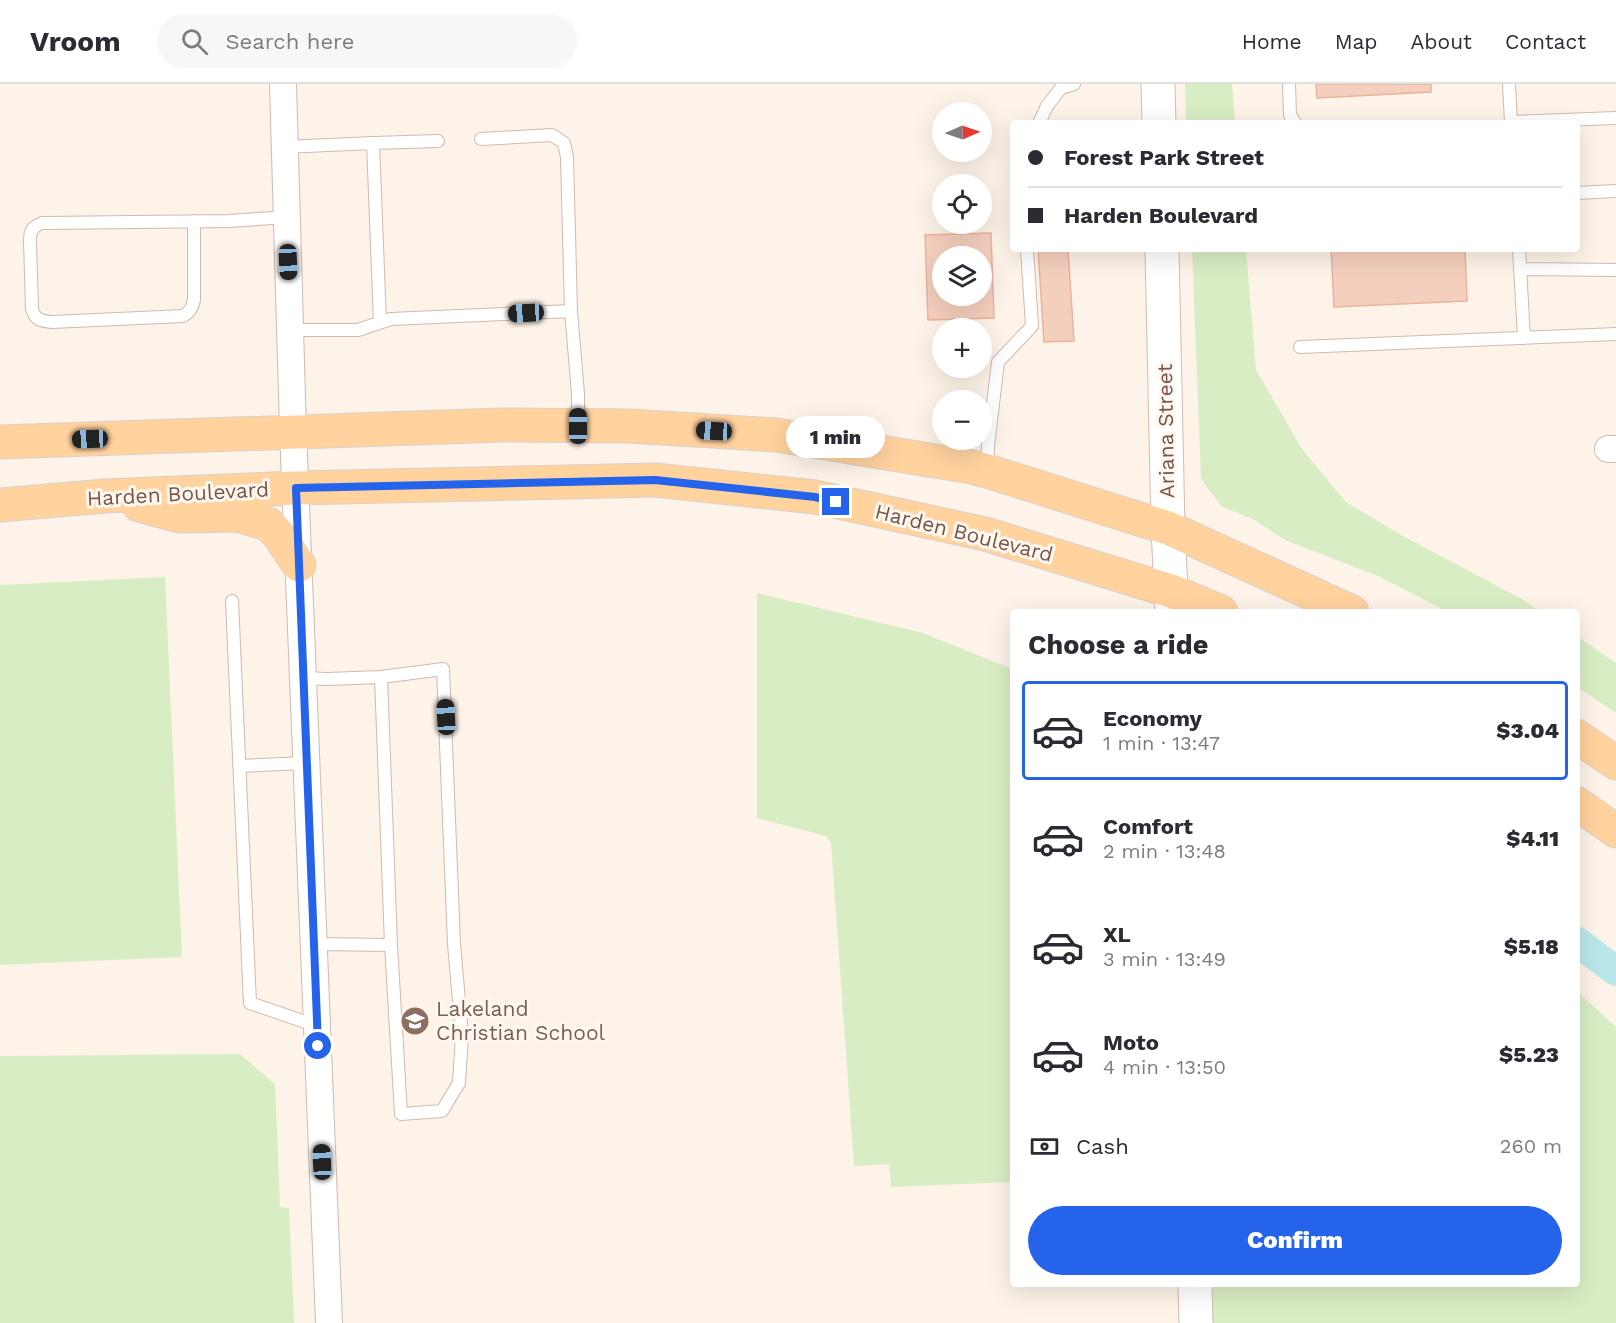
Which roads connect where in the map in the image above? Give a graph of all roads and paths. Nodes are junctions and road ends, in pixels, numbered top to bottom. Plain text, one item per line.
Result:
1 (283, 84) edge
2 (1074, 84) edge
3 (1158, 84) edge
4 (1289, 84) edge
5 (1509, 84) edge
6 (1616, 118) edge
7 (1041, 120) edge
8 (1158, 120) edge
9 (1293, 120) edge
10 (1511, 120) edge
11 (1574, 120) edge
12 (481, 139) dead end
13 (438, 141) dead end
14 (374, 143) junction
15 (284, 147) junction
16 (1616, 191) edge
17 (1580, 193) edge
18 (287, 217) junction
19 (194, 222) junction
20 (1027, 252) edge
21 (1162, 252) edge
22 (1519, 252) edge
23 (1520, 269) junction
24 (1616, 270) edge
25 (571, 311) junction
26 (380, 322) junction
27 (290, 330) junction
28 (1616, 334) edge
29 (1524, 338) junction
30 (1300, 347) dead end
31 (578, 426) junction
32 (293, 431) junction
33 (0, 442) edge
34 (987, 471) junction
35 (296, 488) junction
36 (105, 496) junction
37 (0, 505) edge
38 (1168, 528) junction
39 (298, 565) junction
40 (232, 601) dead end
41 (1171, 602) edge
42 (1206, 609) edge
43 (1345, 609) edge
44 (381, 676) junction
45 (303, 678) junction
46 (1580, 739) edge
47 (306, 763) junction
48 (1616, 763) edge
49 (239, 766) junction
50 (1580, 806) edge
51 (1616, 831) edge
52 (314, 944) junction
53 (391, 945) junction
54 (316, 1026) junction
55 (1195, 1287) edge
56 (328, 1323) edge
57 (1196, 1323) edge

1 - 15 street
2 - 7 lane
3 - 8 street
4 - 9 lane
5 - 10 lane
6 - 11 lane
12 - 25 lane
13 - 14 lane
14 - 15 lane
14 - 26 lane
15 - 18 street
16 - 17 lane
18 - 19 lane
18 - 27 street
19 - 19 lane
20 - 34 lane
21 - 38 street, Ariana Street
22 - 23 lane
23 - 24 lane
23 - 29 lane
25 - 26 lane
25 - 31 lane
26 - 27 lane
27 - 32 street
28 - 29 lane
29 - 30 lane
31 - 32 main road
31 - 34 main road
32 - 33 main road
32 - 35 street
34 - 38 main road
35 - 36 main road, Harden Boulevard
35 - 39 street
35 - 41 main road, Harden Boulevard
36 - 37 main road, Harden Boulevard
36 - 39 main road
38 - 41 street, Ariana Street
38 - 43 main road
39 - 45 street
40 - 49 lane
41 - 42 main road, Harden Boulevard
44 - 45 lane
44 - 53 lane
44 - 53 lane
45 - 47 street
46 - 48 main road
47 - 49 lane
47 - 52 street
49 - 54 lane
50 - 51 main road
52 - 53 lane
52 - 54 street
54 - 56 street
55 - 57 street

